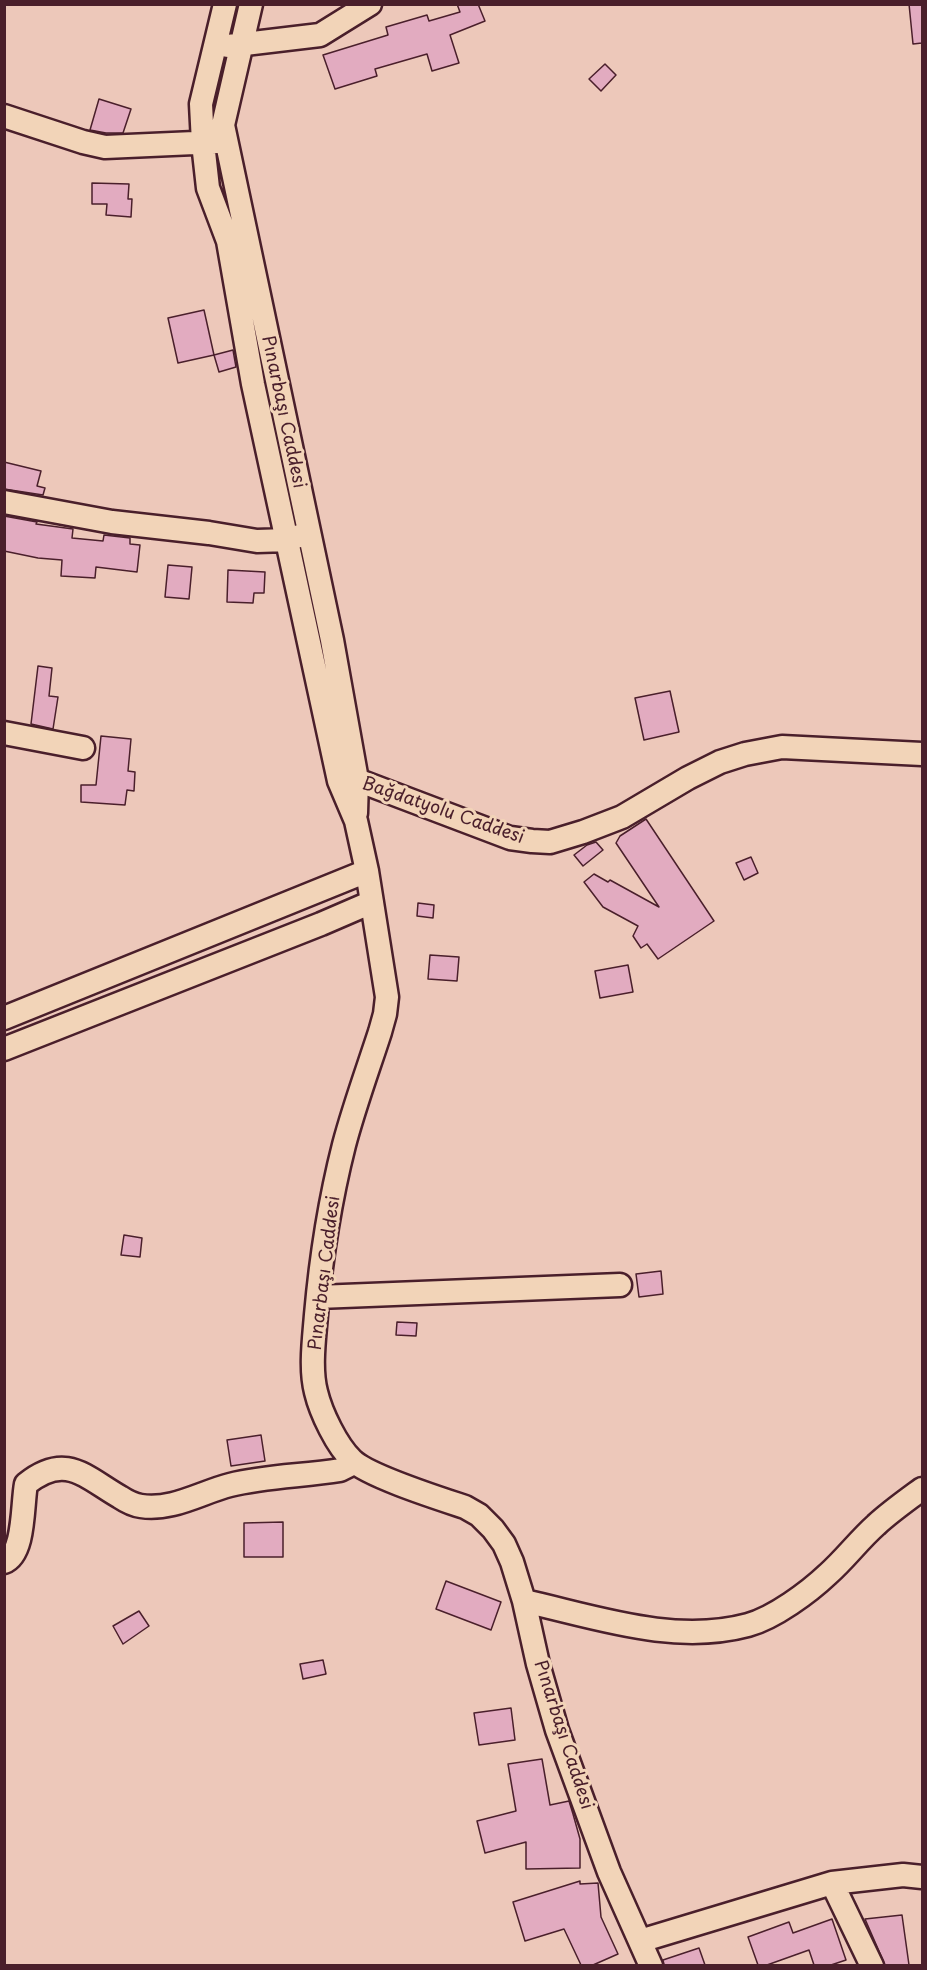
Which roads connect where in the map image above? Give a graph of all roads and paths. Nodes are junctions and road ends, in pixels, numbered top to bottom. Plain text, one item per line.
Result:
1 (225, 4) edge
2 (251, 4) edge
3 (370, 4) edge
4 (242, 45) junction
5 (215, 46) junction
6 (4, 116) edge
7 (226, 141) junction
8 (203, 143) junction
9 (4, 502) edge
10 (298, 536) junction
11 (4, 733) edge
12 (82, 748) dead end
13 (922, 754) edge
14 (348, 780) junction
15 (367, 871) junction
16 (372, 902) junction
17 (4, 1018) edge
18 (4, 1049) edge
19 (620, 1285) dead end
20 (318, 1298) junction
21 (354, 1463) junction
22 (922, 1489) edge
23 (4, 1562) edge
24 (524, 1601) junction
25 (922, 1876) edge
26 (832, 1883) junction
27 (640, 1941) junction
28 (651, 1965) edge
29 (872, 1965) edge

1 - 5 street, Pınarbaşı Caddesi
2 - 4 street, Pınarbaşı Caddesi
3 - 4 street
4 - 5 street
4 - 7 street, Pınarbaşı Caddesi
5 - 8 street, Pınarbaşı Caddesi
6 - 8 street
7 - 8 street
7 - 10 street, Pınarbaşı Caddesi
8 - 10 street, Pınarbaşı Caddesi
9 - 10 street
10 - 14 street, Pınarbaşı Caddesi
11 - 12 street
13 - 14 street, Bağdatyolu Caddesi
14 - 15 street, Pınarbaşı Caddesi
15 - 16 street, Pınarbaşı Caddesi
15 - 17 street
16 - 18 street
16 - 20 street, Pınarbaşı Caddesi
19 - 20 street
20 - 21 street, Pınarbaşı Caddesi
21 - 23 street
21 - 24 street, Pınarbaşı Caddesi
22 - 24 street
24 - 27 street, Pınarbaşı Caddesi
25 - 26 street
26 - 27 street
26 - 29 street
27 - 28 street, Pınarbaşı Caddesi

